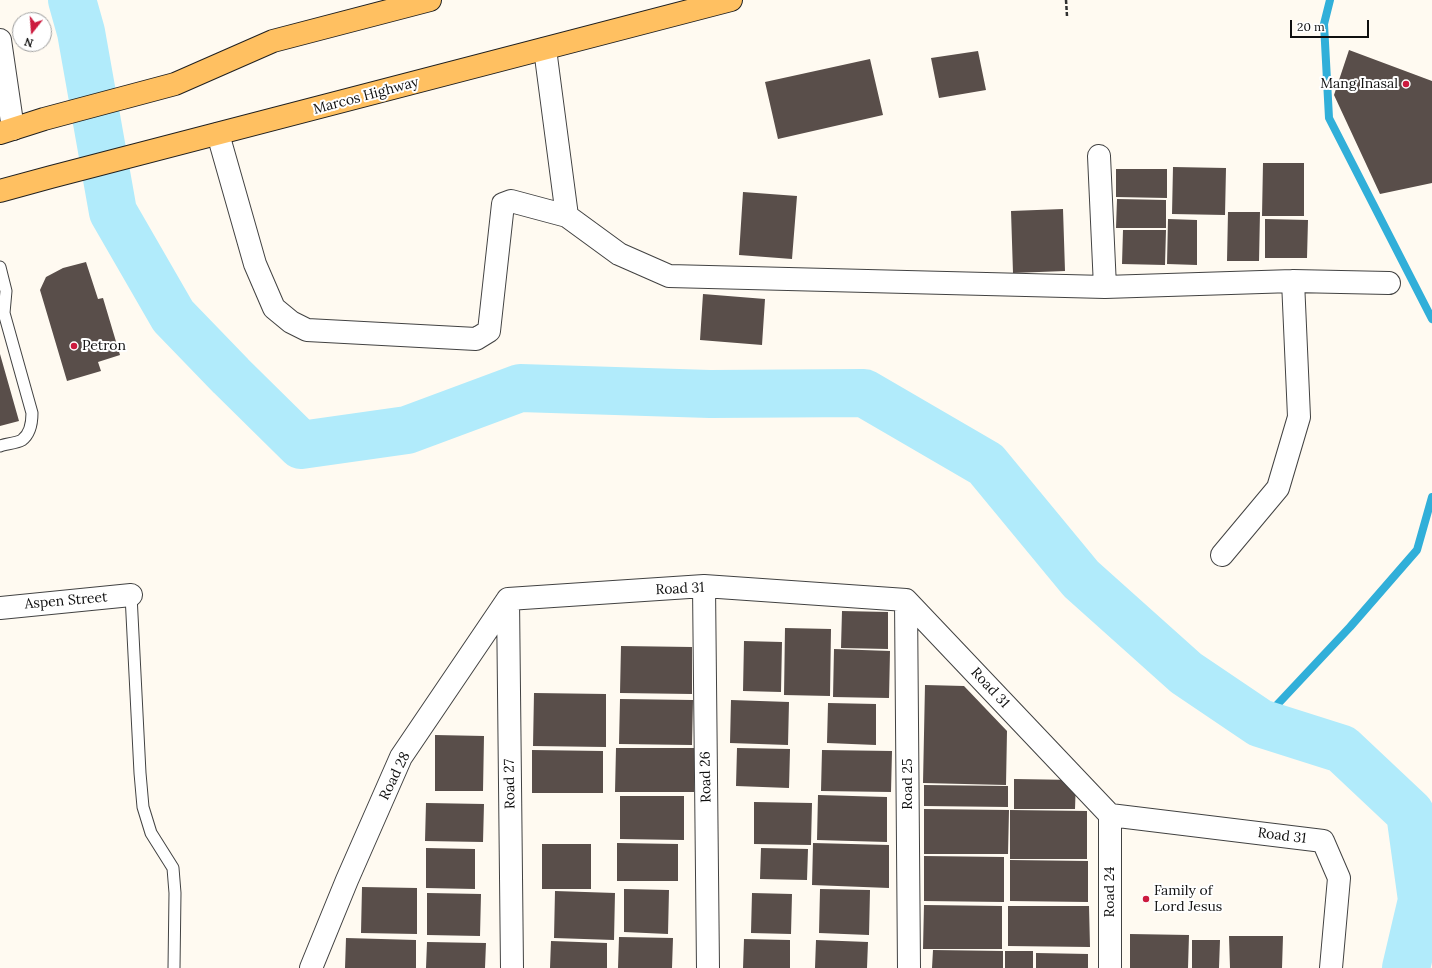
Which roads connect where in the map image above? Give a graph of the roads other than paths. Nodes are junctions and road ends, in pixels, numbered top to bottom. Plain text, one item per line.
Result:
1 (430, 0) edge
2 (731, 0) edge
3 (0, 40) edge
4 (545, 49) junction
5 (6, 131) edge
6 (218, 134) junction
7 (1099, 156) dead end
8 (0, 191) edge
9 (567, 216) junction
10 (0, 267) edge
11 (1293, 281) junction
12 (1389, 283) dead end
13 (1105, 288) junction
14 (2, 313) edge
15 (0, 446) edge
16 (1222, 555) dead end
17 (704, 586) junction
18 (131, 596) joint
19 (508, 600) junction
20 (906, 600) junction
21 (0, 608) edge
22 (1110, 815) junction
23 (174, 968) edge
24 (311, 968) edge
25 (512, 968) edge
26 (708, 968) edge
27 (909, 968) edge
28 (1110, 968) edge
29 (1331, 968) edge

1 - 5 main road
2 - 4 main road, Marcos Highway
3 - 5 street
4 - 6 main road, Marcos Highway
4 - 9 street
6 - 8 main road, Marcos Highway
6 - 9 street
7 - 13 street
9 - 13 street
10 - 14 lane
11 - 12 street
11 - 13 street
11 - 16 street
14 - 15 lane
17 - 19 street, Road 31
17 - 20 street, Road 31
17 - 26 street, Road 26
18 - 21 street, Aspen Street
18 - 23 lane
19 - 24 street, Road 28
19 - 25 street, Road 27
20 - 22 street, Road 31
20 - 27 street, Road 25
22 - 28 street, Road 24
22 - 29 street, Road 31

